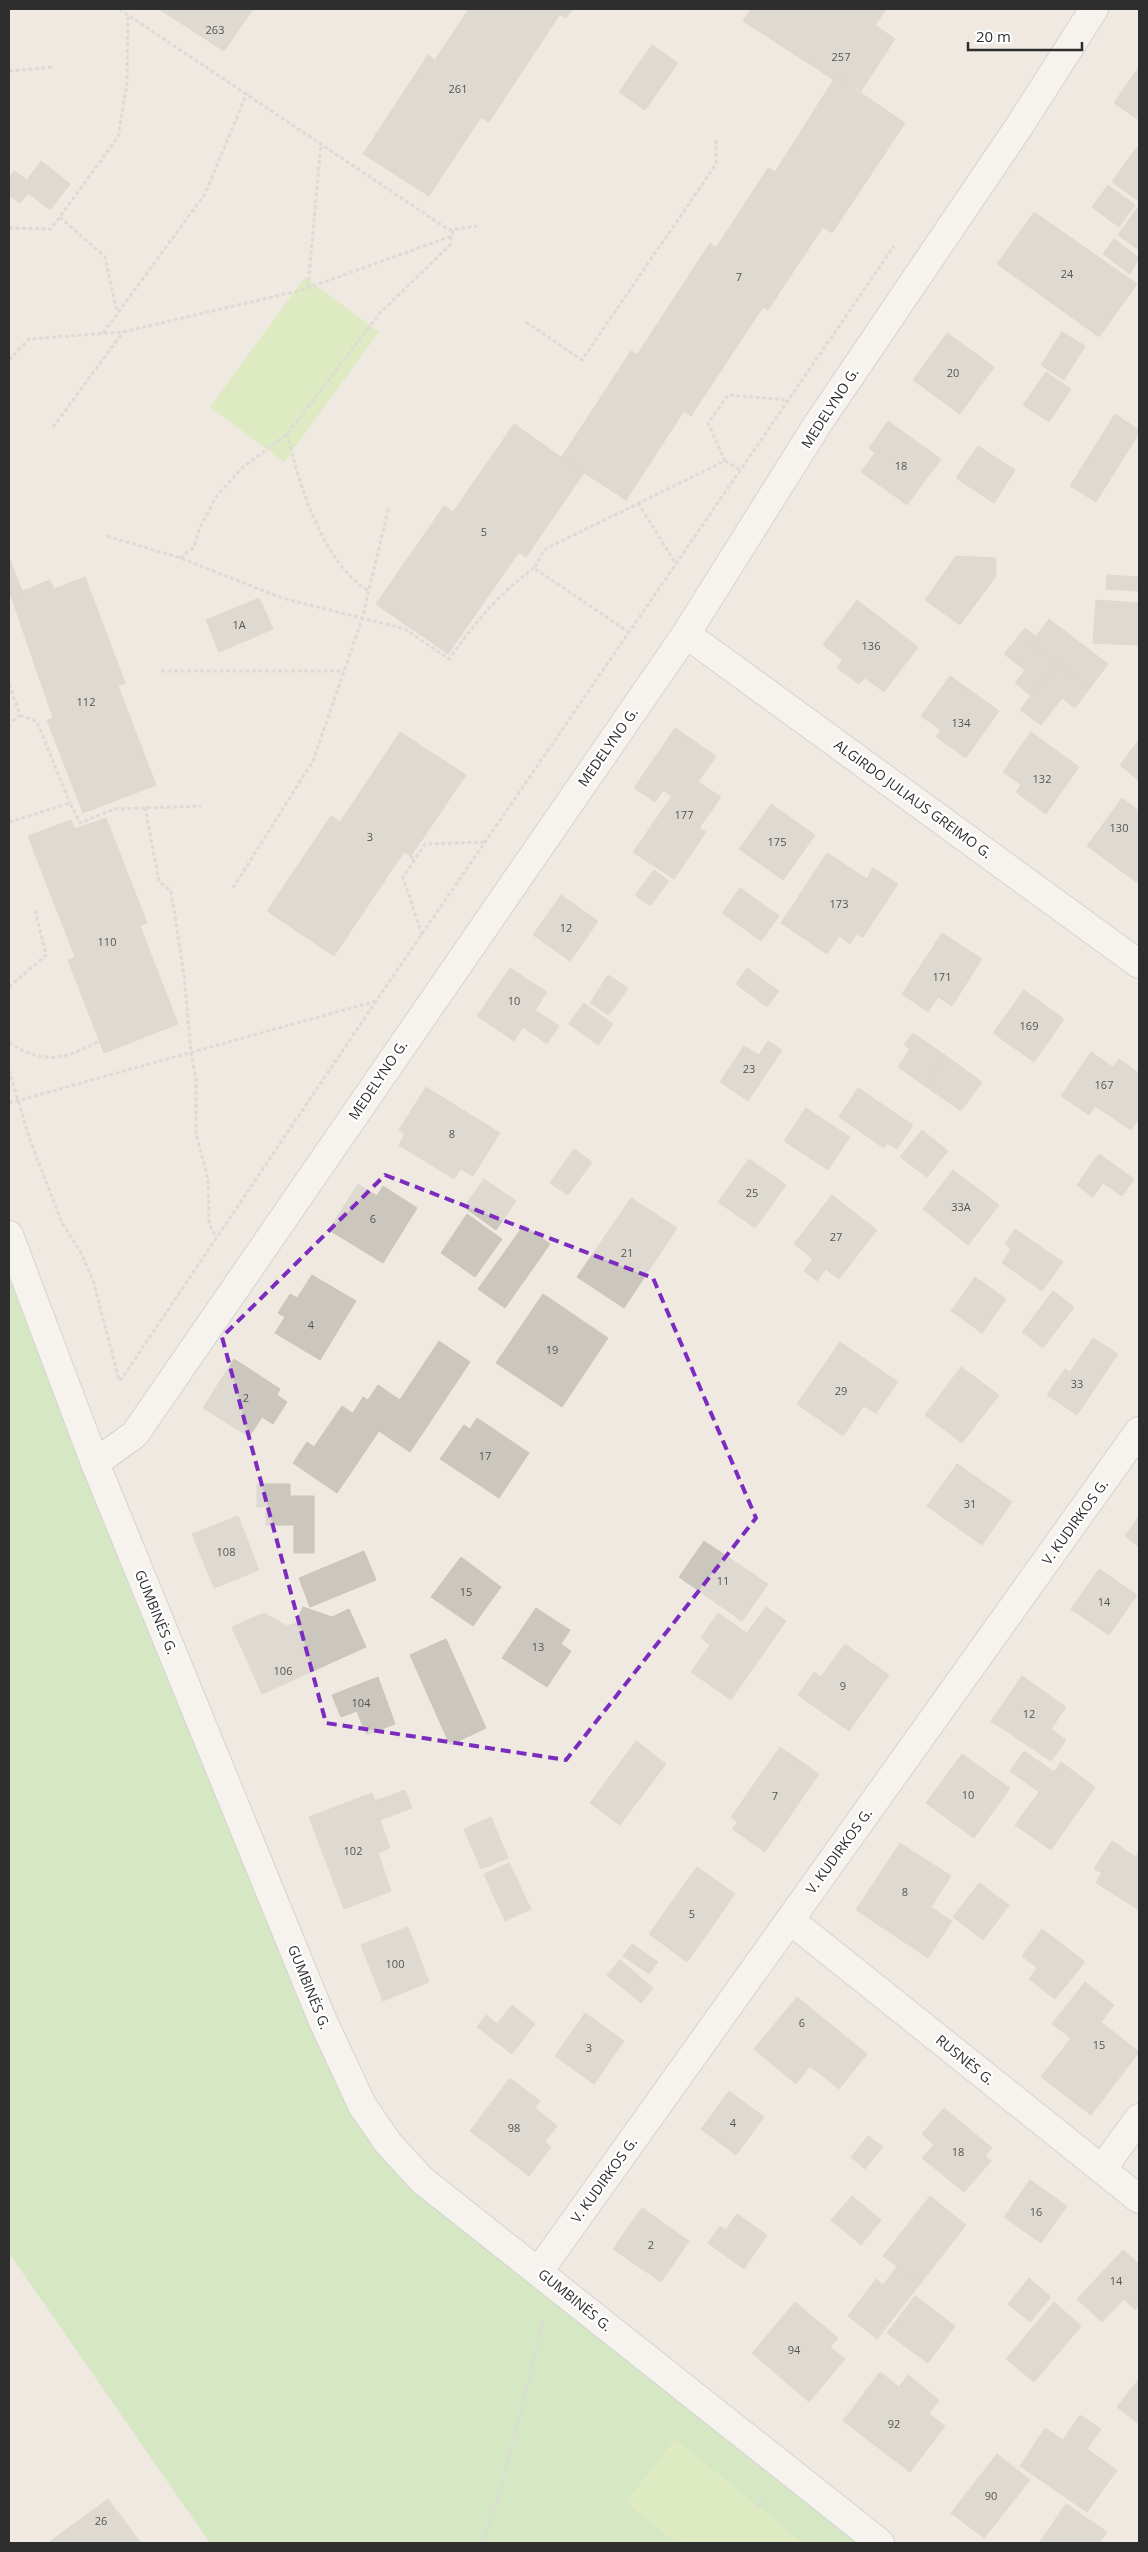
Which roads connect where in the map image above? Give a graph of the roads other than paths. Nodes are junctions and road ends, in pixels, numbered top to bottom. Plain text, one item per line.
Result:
1 (1094, 9) edge
2 (686, 634) junction
3 (1139, 964) edge
4 (9, 1235) edge
5 (1139, 1432) edge
6 (95, 1463) junction
7 (790, 1920) junction
8 (1139, 2118) edge
9 (1102, 2169) junction
10 (1139, 2199) edge
11 (539, 2270) junction
12 (880, 2543) edge

1 - 2 street, MEDELYNO G.
2 - 3 street, ALGIRDO JULIAUS GREIMO G.
2 - 6 street, MEDELYNO G.
4 - 6 street, GUMBINĖS G.
5 - 7 street, V. KUDIRKOS G.
6 - 11 street, GUMBINĖS G.
7 - 9 street, RUSNĖS G.
7 - 11 street, V. KUDIRKOS G.
8 - 9 street
9 - 10 street, RUSNĖS G.
11 - 12 street, GUMBINĖS G.

